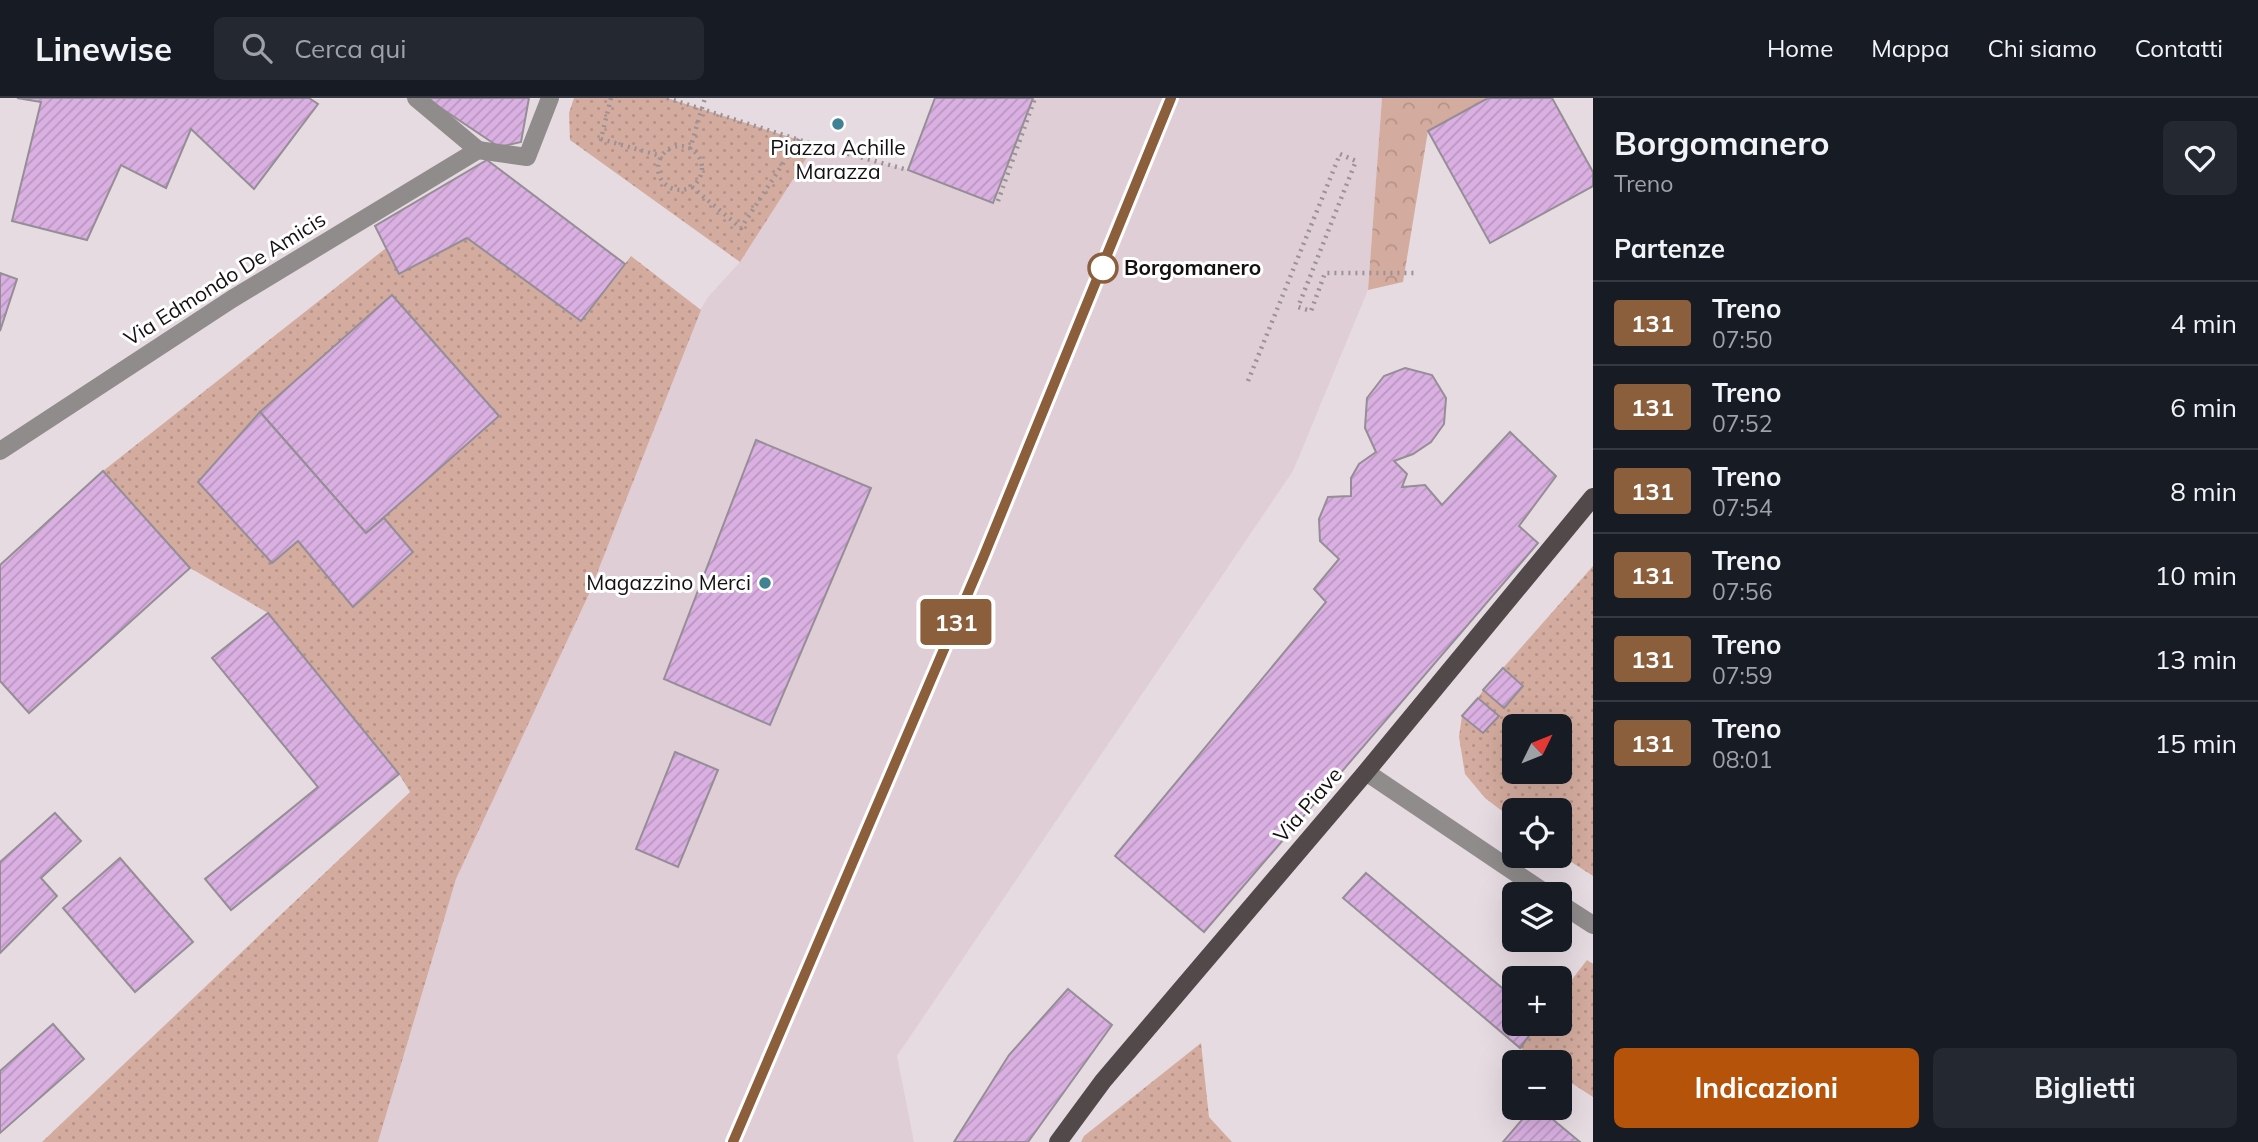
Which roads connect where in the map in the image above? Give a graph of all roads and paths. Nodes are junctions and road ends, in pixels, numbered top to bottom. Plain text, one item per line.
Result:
1 (416, 98) edge
2 (550, 98) edge
3 (611, 98) edge
4 (667, 98) edge
5 (705, 98) edge
6 (1035, 98) edge
7 (702, 109) junction
8 (799, 139) junction
9 (769, 141) dead end
10 (794, 146) junction
11 (690, 149) junction
12 (478, 150) junction
13 (661, 156) junction
14 (908, 170) dead end
15 (692, 187) junction
16 (998, 201) dead end
17 (1416, 273) dead end
18 (1248, 381) dead end
19 (0, 451) edge
20 (1593, 497) edge
21 (1366, 772) junction
22 (1529, 882) edge
23 (1572, 911) edge
24 (1593, 925) edge
25 (1058, 1142) edge

1 - 12 street
2 - 12 street
3 - 13 path
4 - 7 path
5 - 7 path
6 - 16 path
7 - 8 path
7 - 11 path
8 - 10 path
8 - 14 path
9 - 10 path
10 - 15 path
11 - 13 path
11 - 15 path
12 - 19 street, Via Edmondo De Amicis
13 - 15 path
17 - 18 path
20 - 21 main road, Via Piave
21 - 22 street
21 - 25 main road, Via Piave
23 - 24 street

